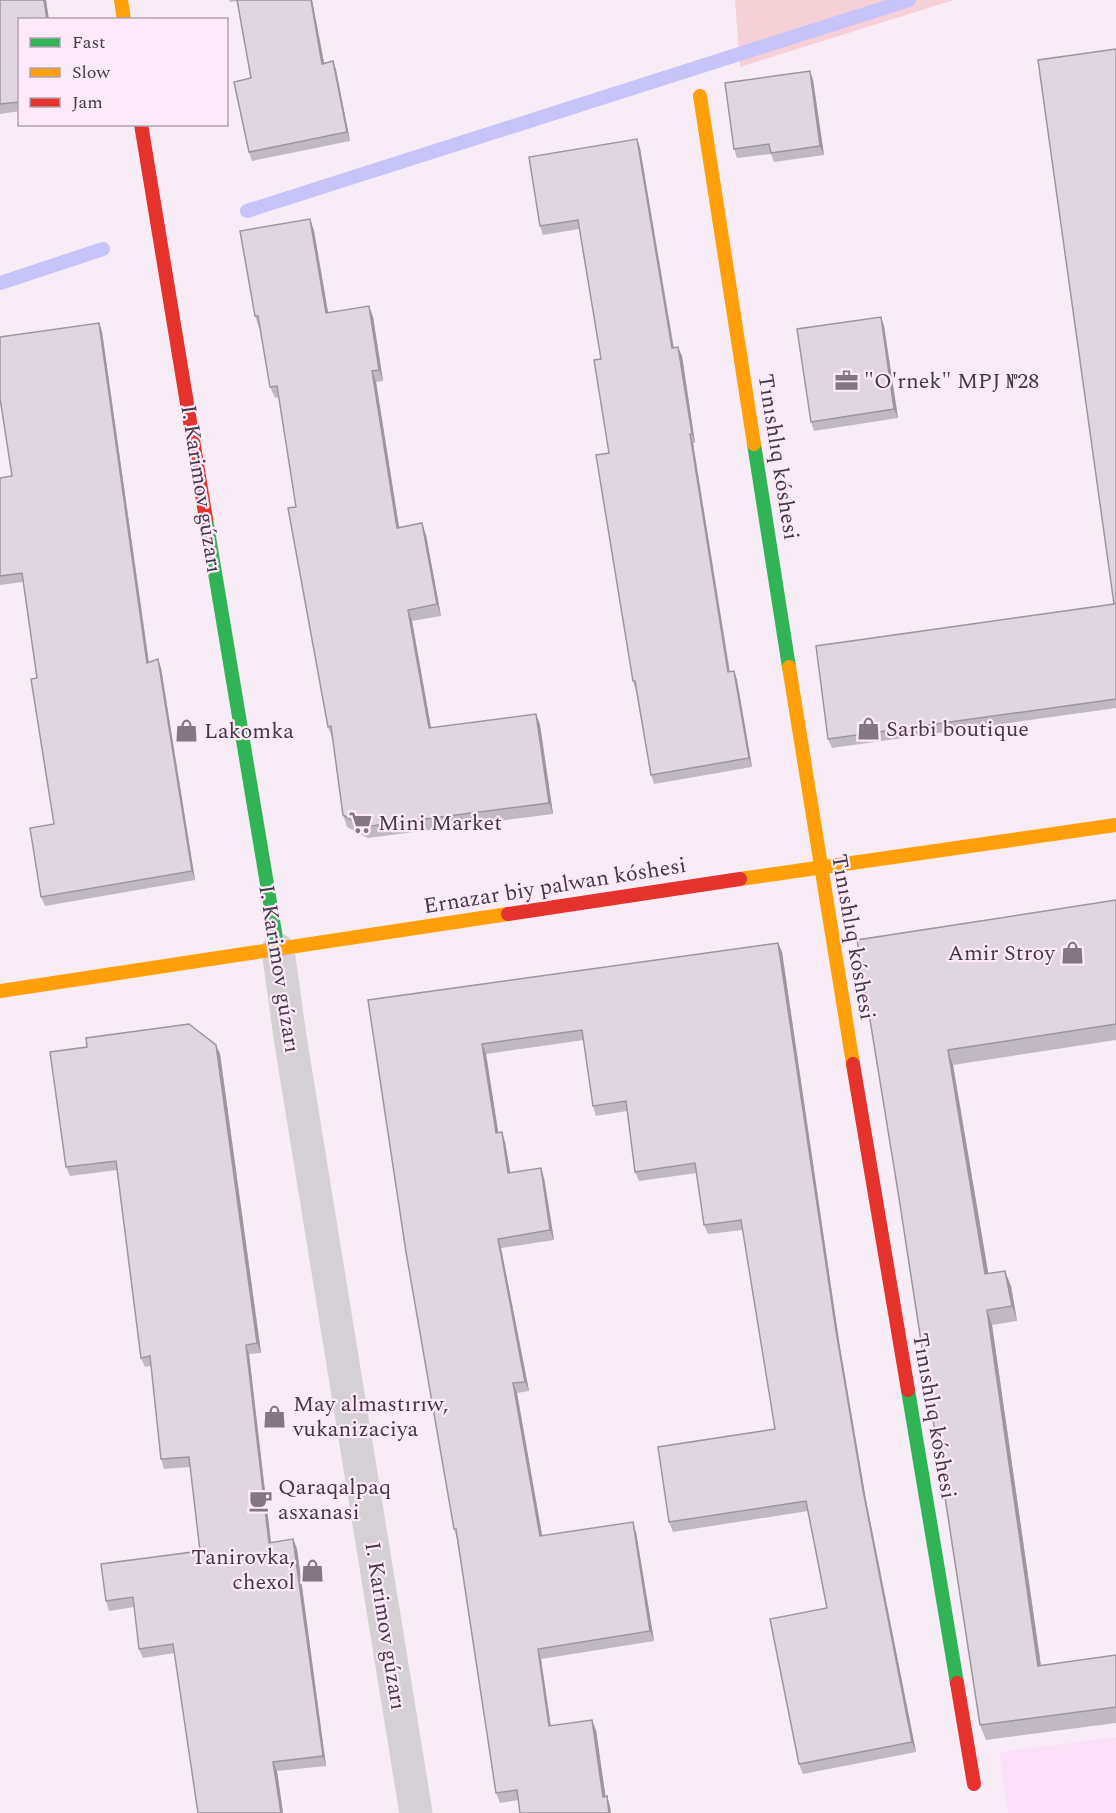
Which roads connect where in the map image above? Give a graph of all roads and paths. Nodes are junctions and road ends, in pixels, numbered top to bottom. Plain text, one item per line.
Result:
1 (121, 0) edge
2 (124, 18) edge
3 (700, 96) dead end
4 (141, 126) edge
5 (1116, 825) edge
6 (820, 867) junction
7 (278, 950) junction
8 (0, 991) edge
9 (974, 1784) dead end
10 (416, 1813) edge

1 - 2 street
3 - 6 street, Tınıshlıq kóshesi
4 - 7 street, I. Karimov gúzarı
5 - 6 street, Ernazar biy palwan kóshesi
6 - 7 street, Ernazar biy palwan kóshesi
6 - 9 street, Tınıshlıq kóshesi
7 - 8 street, Ernazar biy palwan kóshesi
7 - 10 street, I. Karimov gúzarı

